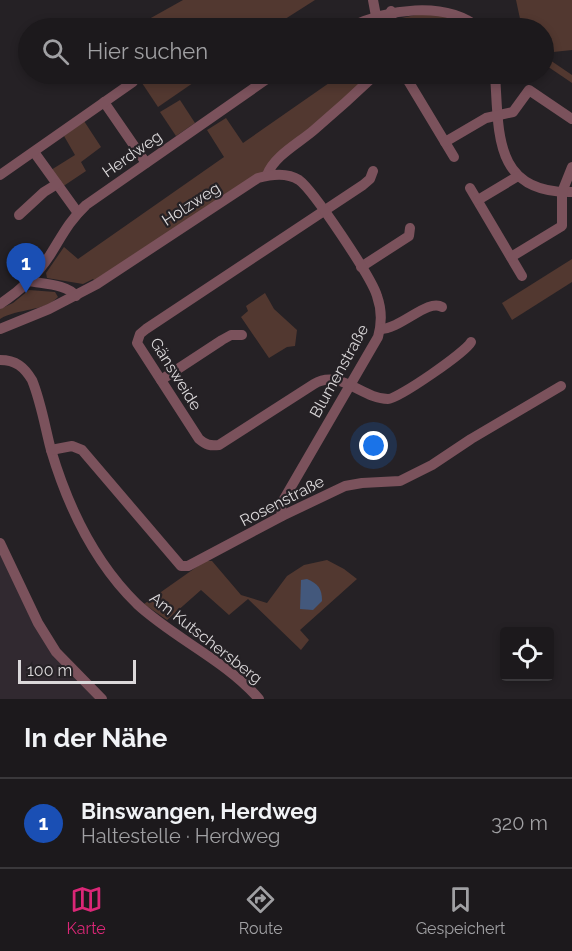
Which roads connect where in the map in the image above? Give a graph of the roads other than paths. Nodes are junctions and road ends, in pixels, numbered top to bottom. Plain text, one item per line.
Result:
1 (373, 0) edge
2 (438, 4) edge
3 (392, 11) junction
4 (375, 16) junction
5 (370, 18) edge
6 (392, 18) edge
7 (469, 18) edge
8 (130, 84) edge
9 (260, 84) edge
10 (365, 84) edge
11 (410, 84) edge
12 (496, 84) edge
13 (104, 102) junction
14 (497, 114) junction
15 (572, 119) edge
16 (445, 142) junction
17 (34, 152) junction
18 (454, 157) dead end
19 (146, 163) junction
20 (572, 168) edge
21 (373, 171) dead end
22 (0, 175) edge
23 (267, 175) junction
24 (518, 176) junction
25 (57, 184) junction
26 (470, 188) dead end
27 (567, 192) edge
28 (478, 200) junction
29 (325, 212) junction
30 (78, 213) junction
31 (19, 215) dead end
32 (410, 228) dead end
33 (511, 258) junction
34 (361, 267) junction
35 (522, 276) dead end
36 (29, 281) junction
37 (76, 296) junction
38 (0, 304) edge
39 (442, 307) dead end
40 (0, 329) edge
41 (380, 329) junction
42 (242, 335) dead end
43 (471, 342) dead end
44 (0, 360) edge
45 (160, 380) junction
46 (350, 385) junction
47 (561, 386) dead end
48 (51, 450) junction
49 (282, 516) junction
50 (0, 543) edge
51 (102, 699) edge
52 (259, 699) edge

1 - 4 street
2 - 3 street
2 - 7 street
3 - 4 street
3 - 6 street
4 - 5 street
8 - 13 street
9 - 19 street, Herdweg
10 - 23 street, Holzweg
11 - 16 street
12 - 14 street
13 - 17 street
13 - 19 street
14 - 15 street
14 - 16 street
14 - 24 street
16 - 18 street
17 - 22 street
17 - 25 street
19 - 30 street, Herdweg
20 - 27 street
21 - 29 street
23 - 29 street, Blumenstraße
23 - 37 street, Holzweg
24 - 27 street
24 - 28 street
25 - 30 street
25 - 31 street
26 - 28 street
27 - 33 street
28 - 33 street
29 - 34 street, Blumenstraße
29 - 45 street, Gänsweide
30 - 36 street, Herdweg
32 - 34 street
33 - 35 street
34 - 41 street, Blumenstraße
36 - 37 street
36 - 38 street, Herdweg
37 - 40 street, Holzweg
39 - 41 street
41 - 46 street, Blumenstraße
42 - 45 street
43 - 46 street
44 - 48 street, Am Kutschersberg
45 - 46 street, Gänsweide
46 - 49 street, Blumenstraße
47 - 49 street, Rosenstraße
48 - 49 street, Rosenstraße
48 - 52 street, Am Kutschersberg
50 - 51 street

